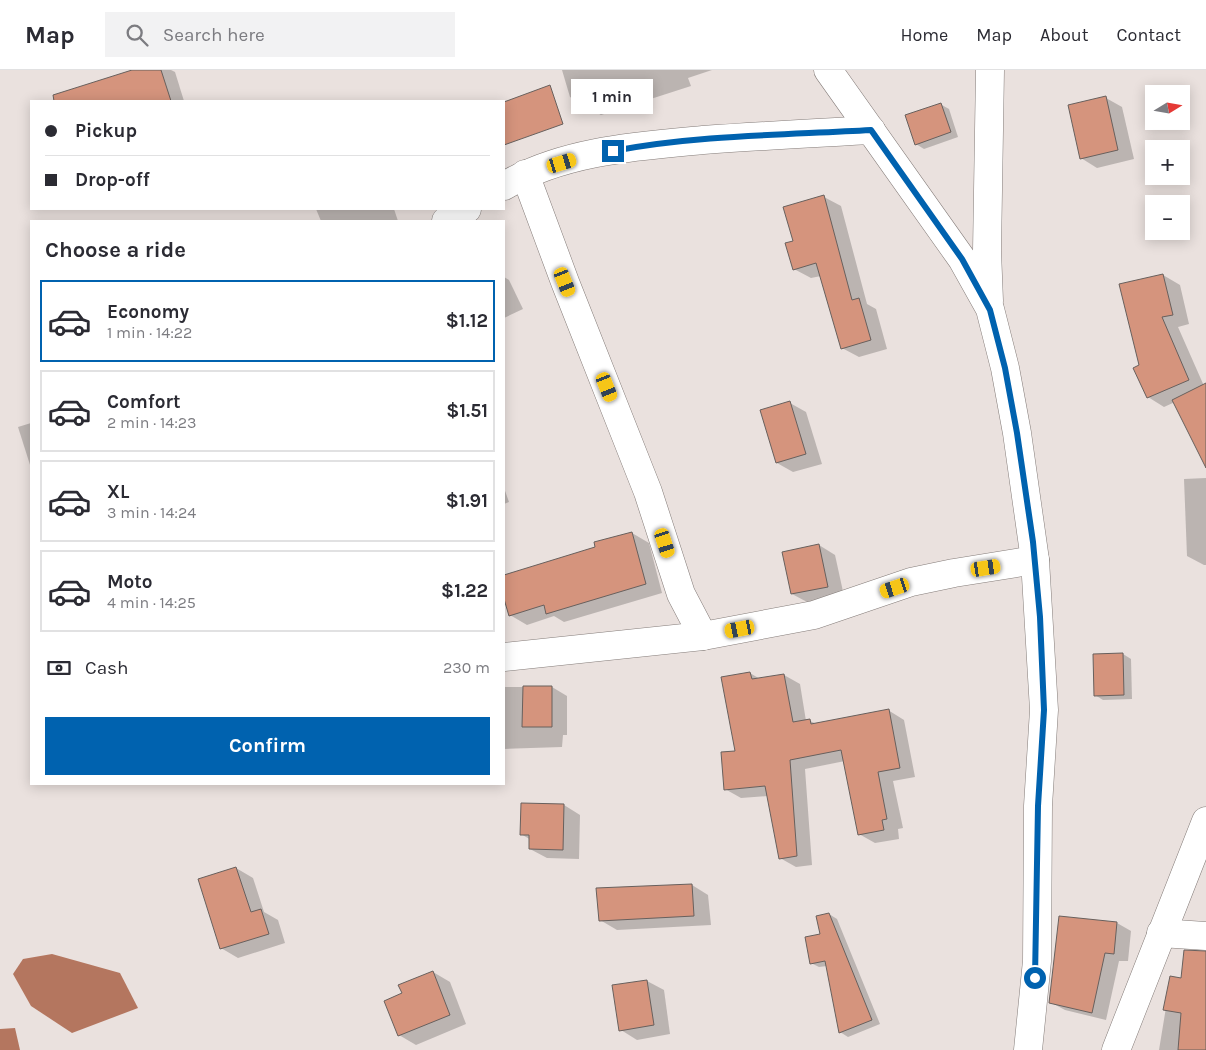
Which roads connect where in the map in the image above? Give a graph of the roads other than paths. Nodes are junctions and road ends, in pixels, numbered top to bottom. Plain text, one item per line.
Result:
1 (828, 70) edge
2 (990, 70) edge
3 (871, 130) junction
4 (514, 180) edge
5 (465, 210) edge
6 (448, 220) edge
7 (990, 310) junction
8 (1035, 560) junction
9 (703, 636) junction
10 (505, 657) edge
11 (1206, 821) edge
12 (1161, 933) junction
13 (1206, 936) edge
14 (1028, 1050) edge
15 (1116, 1050) edge

1 - 3 street
2 - 7 street
3 - 4 street
3 - 7 street
4 - 9 street
5 - 6 street
7 - 8 street
8 - 9 street
8 - 14 street
9 - 10 street
11 - 12 street
12 - 13 street
12 - 15 street

